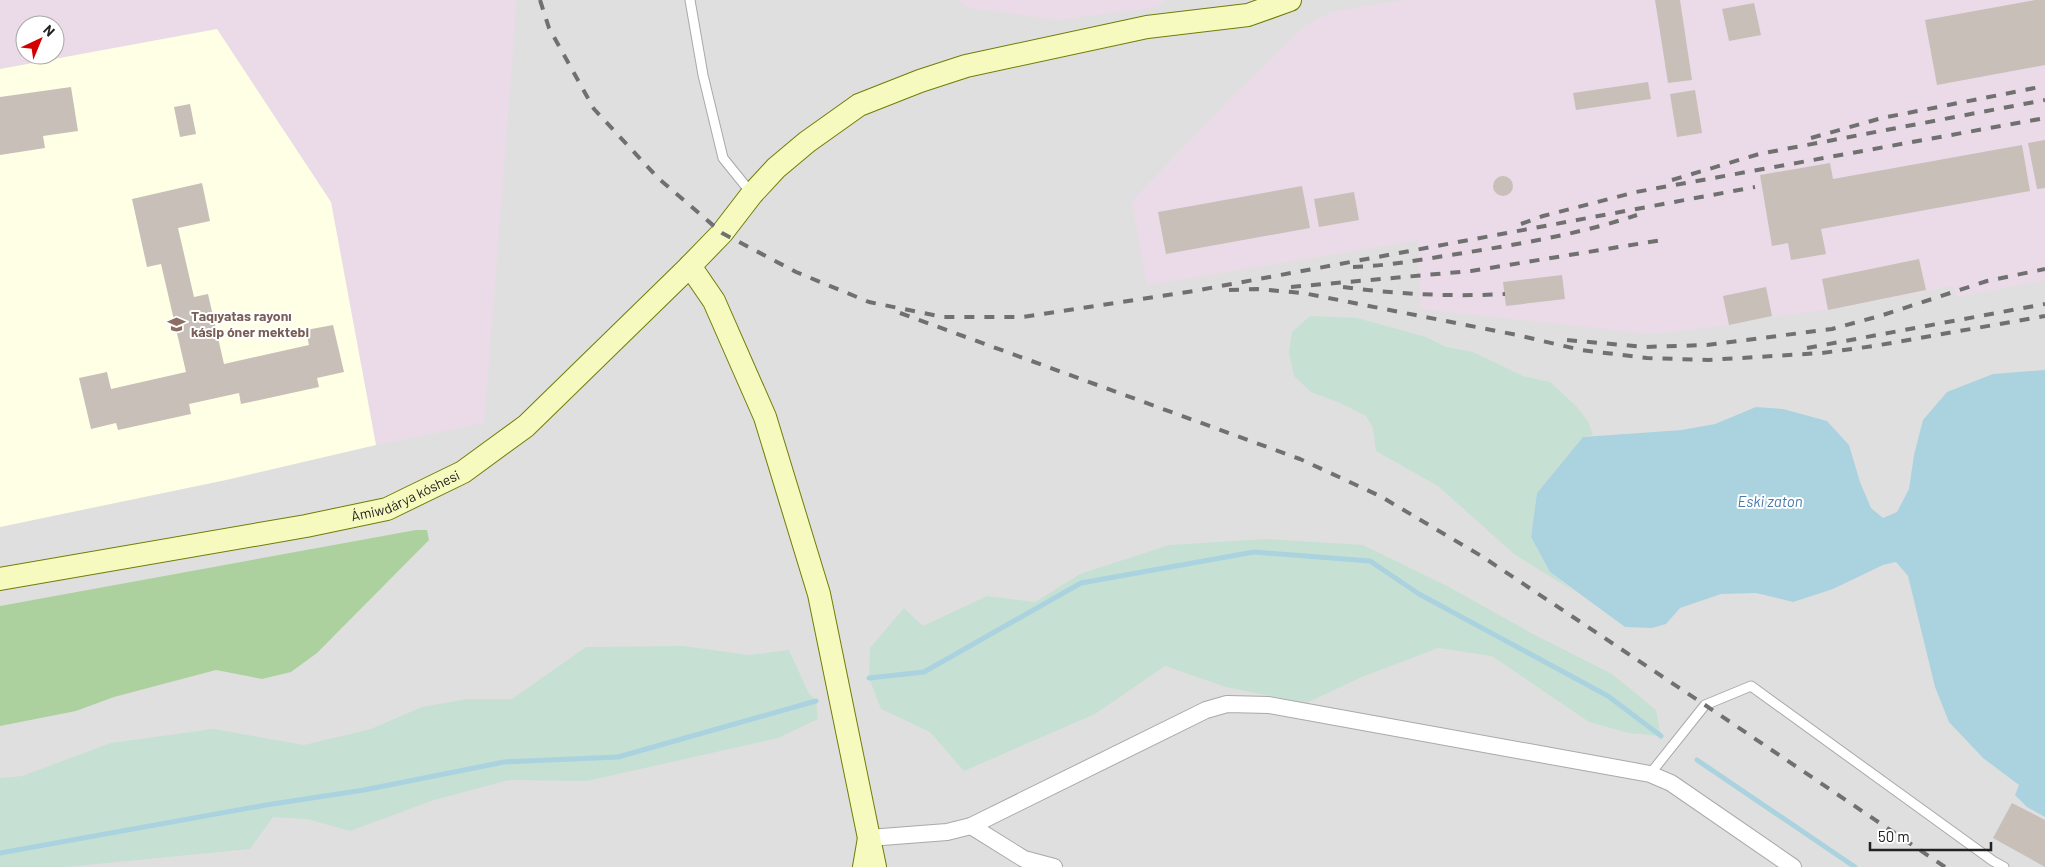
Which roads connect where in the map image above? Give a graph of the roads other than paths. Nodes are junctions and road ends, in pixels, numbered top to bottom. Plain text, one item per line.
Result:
1 (690, 0) edge
2 (1290, 0) edge
3 (752, 194) junction
4 (690, 266) junction
5 (0, 579) edge
6 (1650, 774) junction
7 (971, 826) junction
8 (869, 838) junction
9 (864, 867) edge
10 (875, 867) edge
11 (1054, 867) edge
12 (1793, 867) edge
13 (2004, 867) edge

1 - 3 lane
2 - 3 street, Ámiwdárya kóshesi
3 - 4 street, Ámiwdárya kóshesi
4 - 5 street, Ámiwdárya kóshesi
4 - 8 street
6 - 7 street
6 - 12 street
6 - 13 lane
7 - 8 street
7 - 11 street
8 - 9 street
8 - 10 street

